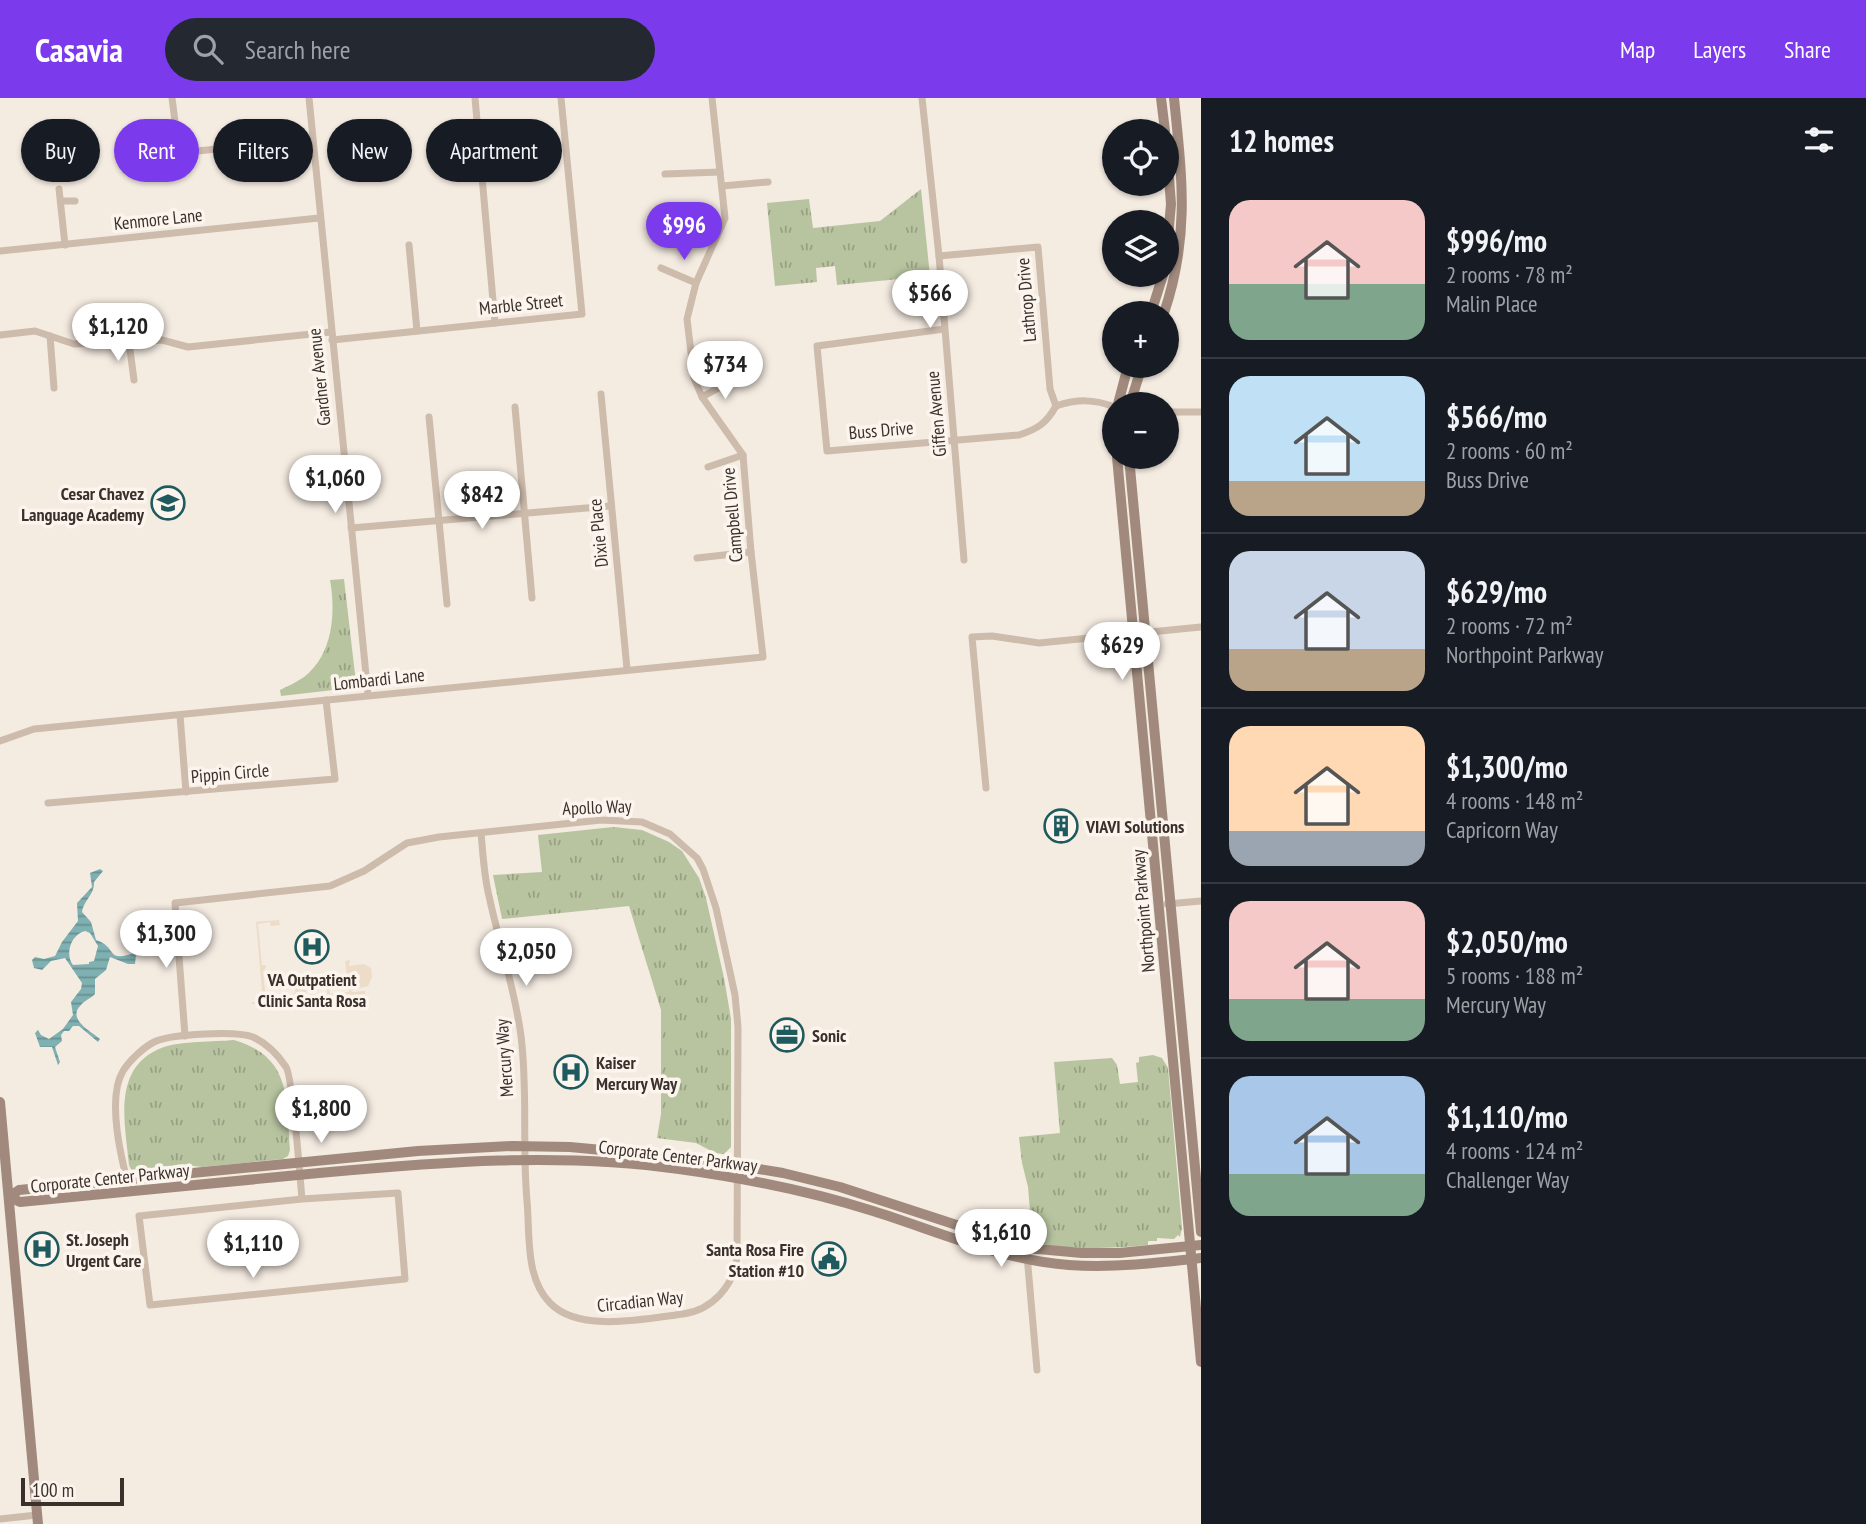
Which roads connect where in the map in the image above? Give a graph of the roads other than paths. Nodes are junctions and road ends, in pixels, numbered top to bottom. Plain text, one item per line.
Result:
1 (172, 98) edge
2 (309, 98) edge
3 (475, 98) edge
4 (561, 98) edge
5 (712, 98) edge
6 (922, 98) edge
7 (1161, 98) edge
8 (1174, 98) edge
9 (310, 119) edge
10 (1164, 119) edge
11 (213, 149) edge
12 (313, 159) edge
13 (720, 172) junction
14 (665, 174) dead end
15 (768, 182) dead end
16 (722, 187) junction
17 (59, 189) dead end
18 (61, 201) junction
19 (75, 201) dead end
20 (319, 218) junction
21 (65, 245) junction
22 (410, 245) dead end
23 (0, 251) edge
24 (939, 256) junction
25 (661, 268) dead end
26 (696, 283) junction
27 (1168, 301) edge
28 (495, 323) junction
29 (944, 329) junction
30 (417, 331) junction
31 (0, 335) edge
32 (50, 335) junction
33 (331, 336) junction
34 (129, 342) junction
35 (734, 379) dead end
36 (134, 380) dead end
37 (54, 388) dead end
38 (601, 394) dead end
39 (702, 397) junction
40 (1102, 402) edge
41 (1056, 406) junction
42 (515, 407) dead end
43 (1179, 412) edge
44 (1201, 412) edge
45 (429, 417) dead end
46 (955, 439) junction
47 (743, 455) junction
48 (708, 467) dead end
49 (1118, 469) edge
50 (1130, 469) edge
51 (610, 506) junction
52 (523, 513) junction
53 (439, 520) junction
54 (351, 528) junction
55 (751, 552) junction
56 (697, 558) dead end
57 (964, 560) dead end
58 (532, 598) dead end
59 (447, 604) dead end
60 (1201, 627) edge
61 (1146, 632) junction
62 (1133, 633) junction
63 (763, 657) joint
64 (627, 669) junction
65 (368, 695) junction
66 (326, 700) junction
67 (180, 715) junction
68 (0, 741) edge
69 (986, 788) dead end
70 (186, 792) junction
71 (48, 803) dead end
72 (481, 833) junction
73 (1201, 901) edge
74 (1167, 904) junction
75 (185, 1036) junction
76 (0, 1102) edge
77 (523, 1146) junction
78 (523, 1159) junction
79 (298, 1162) junction
80 (738, 1164) junction
81 (300, 1175) junction
82 (738, 1178) junction
83 (127, 1180) junction
84 (130, 1192) junction
85 (9, 1197) junction
86 (302, 1199) junction
87 (1201, 1232) edge
88 (1201, 1245) edge
89 (1189, 1246) junction
90 (1027, 1248) junction
91 (1028, 1259) junction
92 (1196, 1259) edge
93 (1201, 1362) edge
94 (1037, 1370) dead end
95 (0, 1519) edge
96 (38, 1520) edge

1 - 11 street
2 - 9 street, Gardner Avenue
3 - 28 street
4 - 28 street, Marble Street
5 - 13 street, Campbell Drive
6 - 24 street, Giffen Avenue
7 - 10 street
8 - 27 street
12 - 20 street, Gardner Avenue
13 - 14 street
13 - 16 street, Campbell Drive
15 - 16 street
16 - 26 street, Campbell Drive
17 - 18 street
18 - 19 street
18 - 21 street
20 - 21 street, Kenmore Lane
20 - 33 street, Gardner Avenue
21 - 23 street, Kenmore Lane
22 - 30 street
24 - 29 street, Giffen Avenue
24 - 41 street, Lathrop Drive
25 - 26 street
26 - 39 street, Campbell Drive
28 - 30 street, Marble Street
29 - 46 street, Giffen Avenue
29 - 46 street, Buss Drive
30 - 33 street, Marble Street
31 - 32 street, Marble Street
32 - 34 street, Marble Street
32 - 37 street
33 - 34 street, Marble Street
33 - 54 street, Gardner Avenue
34 - 36 street
35 - 39 street
38 - 51 street, Dixie Place
39 - 47 street, Campbell Drive
40 - 41 street
41 - 46 street, Buss Drive
42 - 52 street
43 - 44 street
45 - 53 street
46 - 57 street, Giffen Avenue
47 - 48 street
47 - 55 street, Campbell Drive
49 - 62 street, Northpoint Parkway
50 - 61 street, Northpoint Parkway
51 - 52 street
51 - 64 street, Dixie Place
52 - 53 street
52 - 58 street
53 - 54 street
53 - 59 street
54 - 65 street, Gardner Avenue
55 - 56 street
55 - 63 street, Campbell Drive
60 - 61 street
61 - 62 street
61 - 74 street, Northpoint Parkway
62 - 69 street
62 - 89 street, Northpoint Parkway
63 - 64 street, Lombardi Lane
64 - 65 street, Lombardi Lane
65 - 66 street, Lombardi Lane
66 - 67 street, Lombardi Lane
66 - 70 street, Pippin Circle
67 - 68 street, Lombardi Lane
67 - 70 street
70 - 71 street, Pippin Circle
72 - 75 street, Apollo Way
72 - 77 street, Mercury Way
72 - 80 street, Apollo Way
73 - 74 street
74 - 87 street, Northpoint Parkway
75 - 79 street
75 - 83 street
76 - 85 street
77 - 78 street, Mercury Way
77 - 79 street, Corporate Center Parkway
77 - 80 street, Corporate Center Parkway
78 - 81 street, Corporate Center Parkway
78 - 82 street, Corporate Center Parkway
78 - 82 street, Circadian Way
79 - 81 street
79 - 83 street, Corporate Center Parkway
80 - 82 street, Apollo Way
80 - 90 street, Corporate Center Parkway
81 - 84 street, Corporate Center Parkway
81 - 86 street
82 - 91 street, Corporate Center Parkway
83 - 84 street
83 - 85 street, Corporate Center Parkway
84 - 85 street, Corporate Center Parkway
85 - 96 street
86 - 86 street
88 - 89 street, Corporate Center Parkway
89 - 90 street, Corporate Center Parkway
89 - 92 street, Northpoint Parkway
90 - 91 street
91 - 92 street, Corporate Center Parkway
91 - 94 street
92 - 93 street, Northpoint Parkway
95 - 96 street

